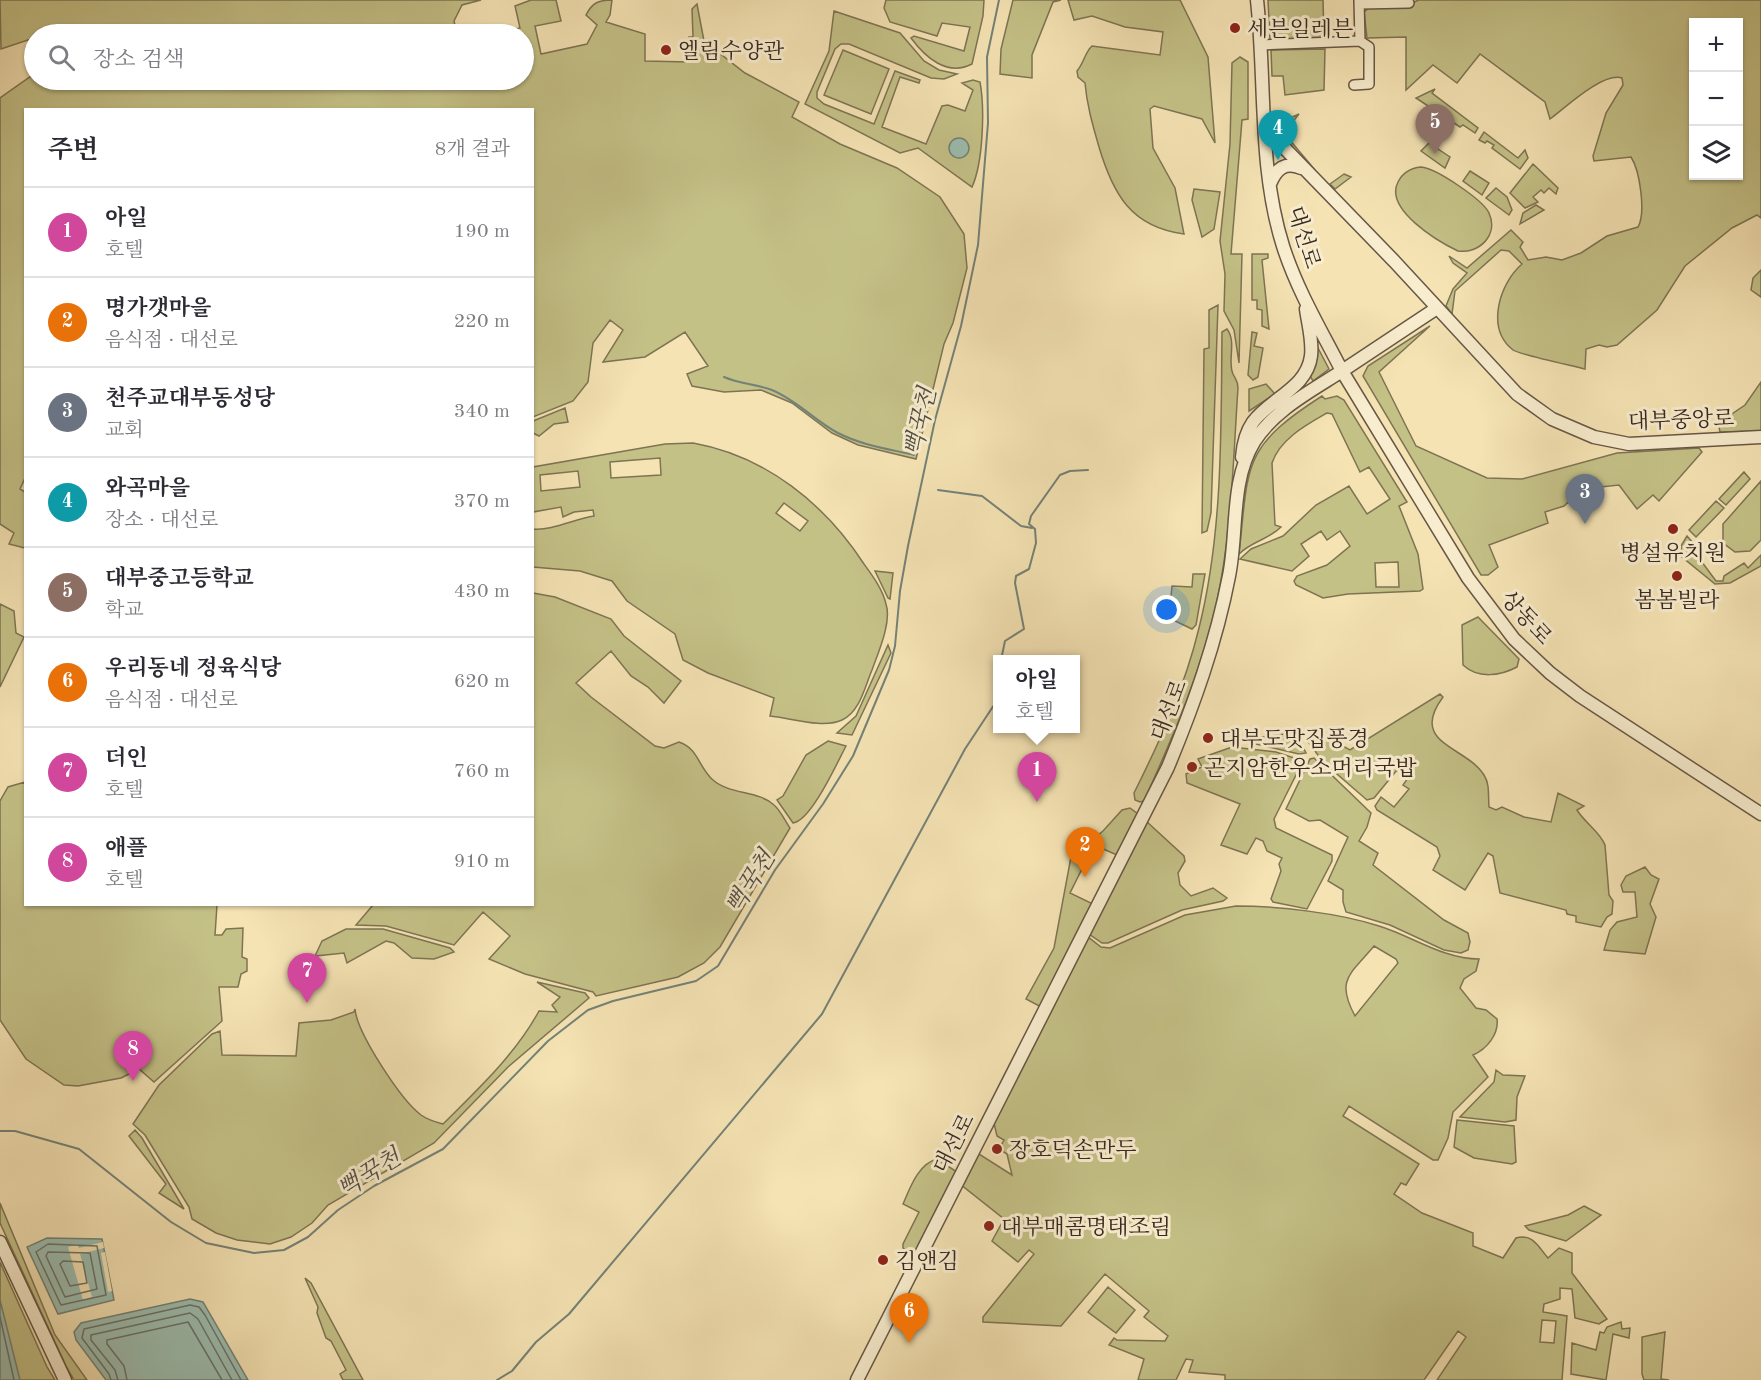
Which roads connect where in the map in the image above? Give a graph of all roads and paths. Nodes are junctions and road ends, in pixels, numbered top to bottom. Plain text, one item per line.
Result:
1 (1257, 0) edge
2 (1359, 2) edge
3 (1409, 3) dead end
4 (1359, 41) junction
5 (1260, 45) junction
6 (1354, 85) dead end
7 (1266, 129) junction
8 (1302, 168) junction
9 (1270, 184) junction
10 (1304, 296) junction
11 (1437, 308) junction
12 (1342, 371) junction
13 (1761, 437) edge
14 (1239, 482) junction
15 (1761, 814) edge
16 (0, 1242) edge
17 (65, 1380) edge
18 (857, 1380) edge

1 - 5 street, 대선로
2 - 3 street
2 - 4 street
4 - 5 street
4 - 6 street
5 - 7 street, 대선로
7 - 8 street, 대부중앙로
7 - 9 street, 대선로
8 - 9 street
8 - 11 street, 대부중앙로
9 - 10 street, 대선로
10 - 12 street, 대선로
10 - 14 street
11 - 12 street
11 - 13 street, 대부중앙로
12 - 14 street, 대선로
12 - 15 street, 상동로
14 - 18 street, 대선로
16 - 17 street

